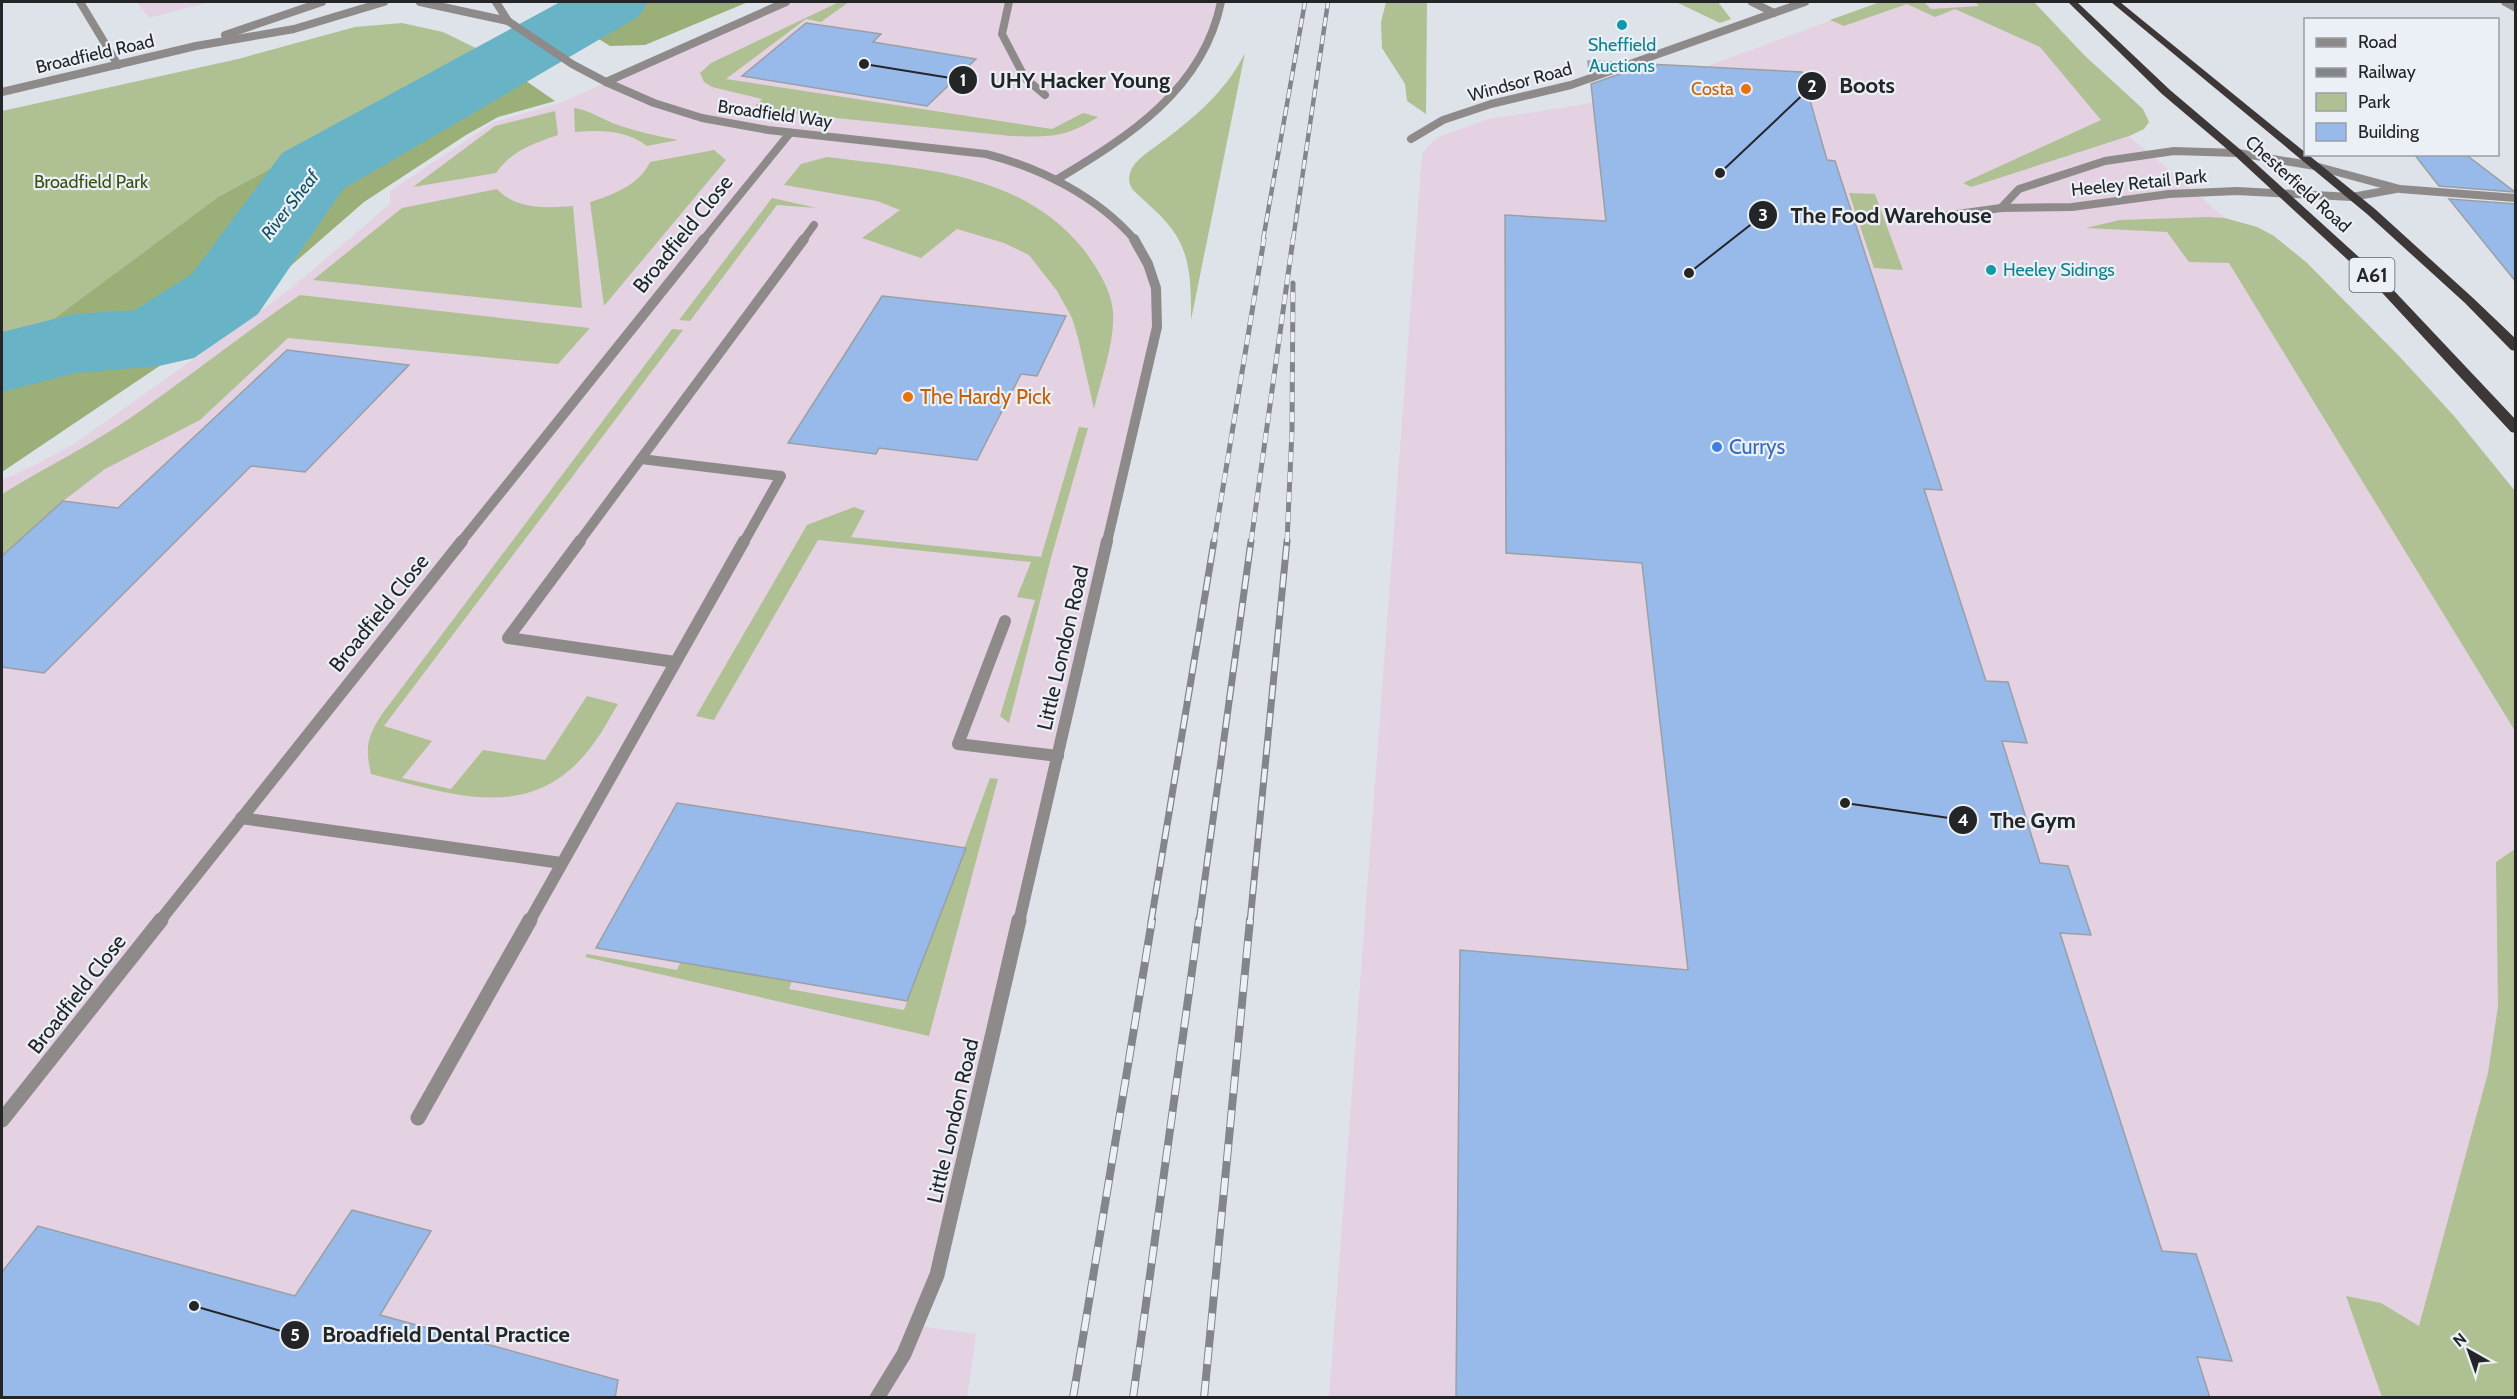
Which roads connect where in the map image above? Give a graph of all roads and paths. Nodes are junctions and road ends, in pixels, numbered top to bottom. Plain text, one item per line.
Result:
1 (80, 2) edge
2 (322, 2) edge
3 (384, 2) edge
4 (420, 2) edge
5 (496, 2) edge
6 (786, 2) edge
7 (1009, 2) edge
8 (1221, 2) edge
9 (1752, 2) edge
10 (1805, 2) edge
11 (2072, 2) edge
12 (2115, 2) edge
13 (2505, 2) edge
14 (2516, 8) edge
15 (1774, 13) junction
16 (508, 21) junction
17 (196, 46) junction
18 (118, 65) junction
19 (606, 82) junction
20 (2, 92) edge
21 (1046, 95) dead end
22 (790, 132) junction
23 (1411, 139) dead end
24 (2238, 153) junction
25 (2315, 166) junction
26 (1056, 180) junction
27 (2400, 189) junction
28 (2284, 194) junction
29 (2352, 197) junction
30 (2516, 198) edge
31 (2001, 208) junction
32 (1936, 217) dead end
33 (814, 225) dead end
34 (2516, 347) edge
35 (2516, 429) edge
36 (641, 459) junction
37 (1005, 621) dead end
38 (675, 662) junction
39 (1058, 756) junction
40 (241, 818) junction
41 (561, 863) junction
42 (418, 1118) dead end
43 (2, 1120) edge
44 (877, 1398) edge

1 - 18 street
2 - 17 street, Broadfield Road
3 - 17 street, Broadfield Road
4 - 16 street, Broadfield Way
5 - 16 street, Broadfield Way
6 - 19 street
7 - 21 street
8 - 26 street
9 - 15 street
10 - 15 street, Windsor Road
11 - 24 highway, Chesterfield Road / A61
12 - 25 highway, Chesterfield Road / A61
13 - 14 street
15 - 23 street, Windsor Road
16 - 19 street, Broadfield Way
17 - 18 street, Broadfield Road
18 - 20 street, Broadfield Road
19 - 22 street, Broadfield Way
22 - 26 street, Broadfield Way
22 - 40 street, Broadfield Close
24 - 25 street, Heeley Retail Park
24 - 28 highway, Chesterfield Road / A61
24 - 31 street, Heeley Retail Park
25 - 27 street, Heeley Retail Park
25 - 29 highway, Chesterfield Road / A61
26 - 39 street, Little London Road
27 - 29 street, Heeley Retail Park
27 - 30 street
28 - 29 street, Heeley Retail Park
28 - 31 street, Heeley Retail Park
28 - 35 highway, Chesterfield Road / A61
29 - 34 highway, Chesterfield Road / A61
31 - 32 street, Heeley Retail Park
33 - 36 street
36 - 38 street
36 - 38 street
37 - 39 street
38 - 41 street
39 - 44 street, Little London Road
40 - 41 street
40 - 43 street, Broadfield Close
41 - 42 street

